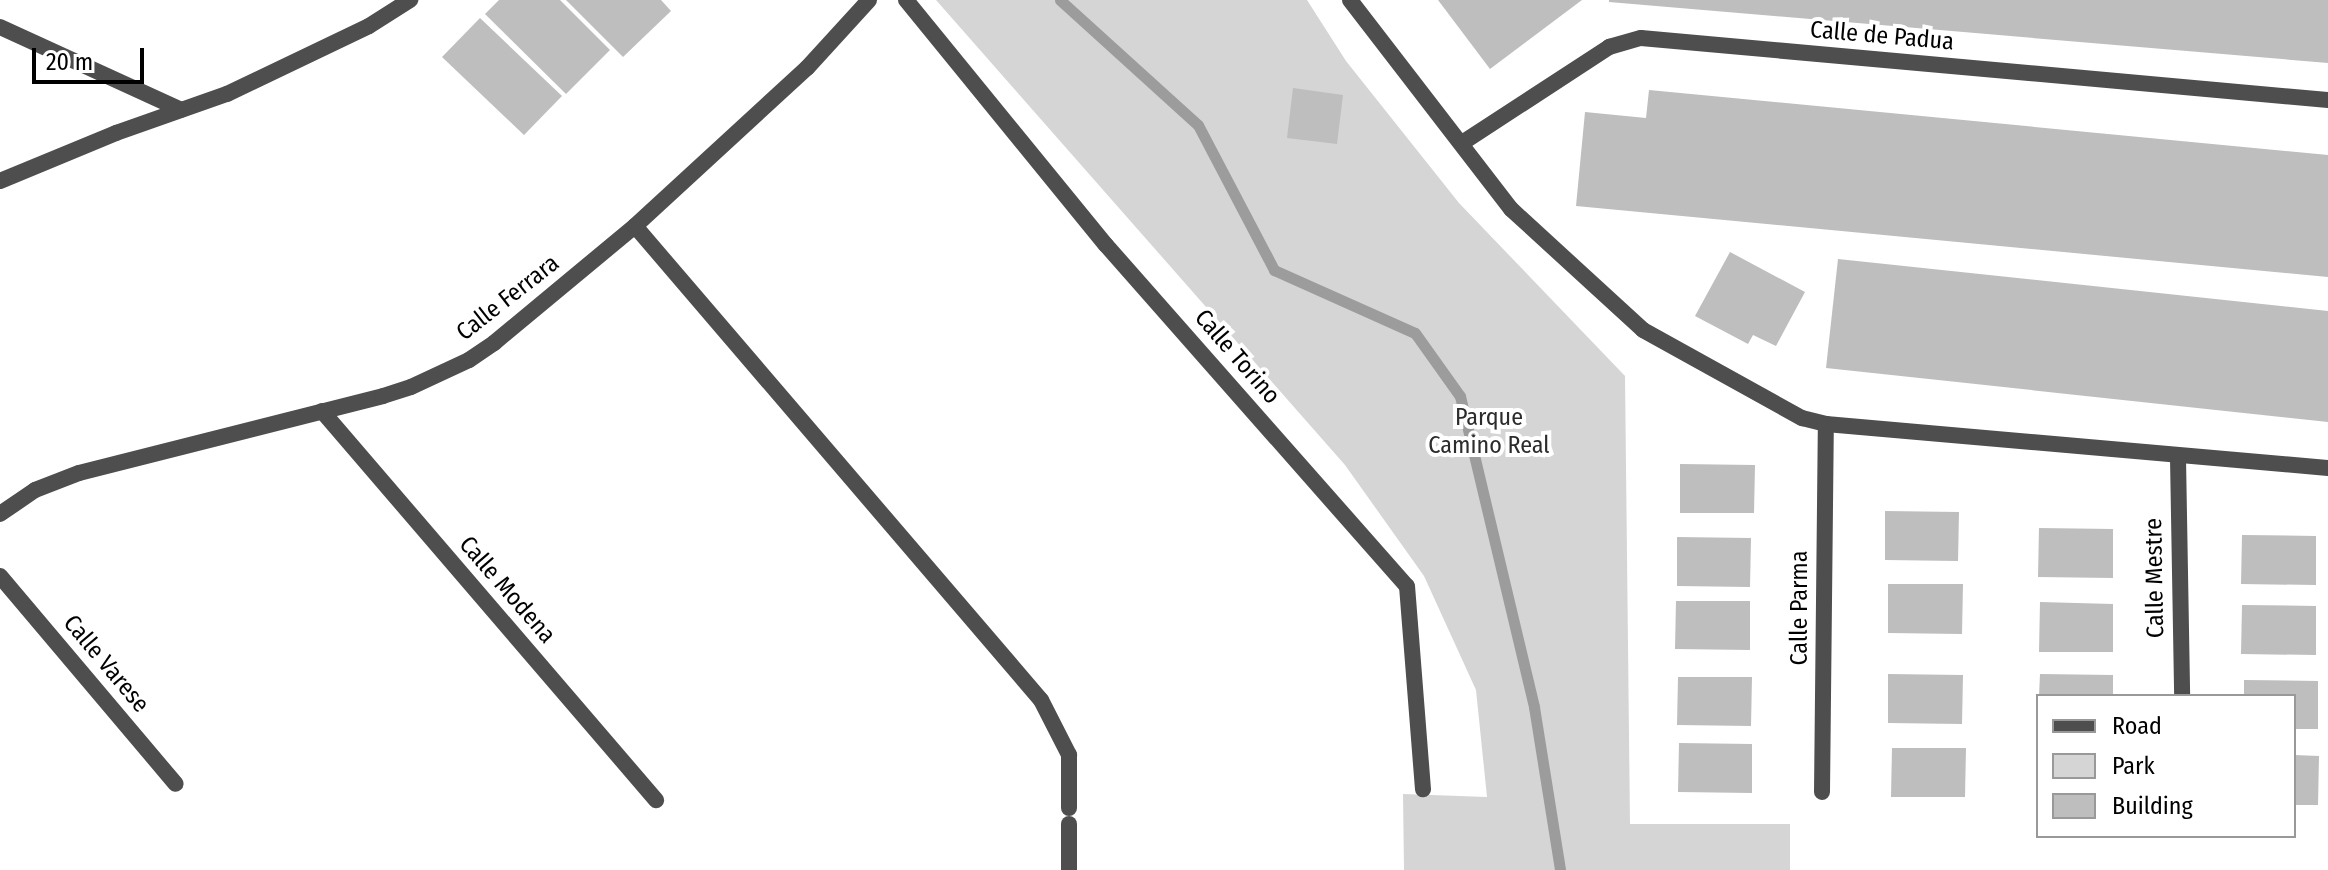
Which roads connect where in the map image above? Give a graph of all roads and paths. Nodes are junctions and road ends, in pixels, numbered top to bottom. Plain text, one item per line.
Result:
1 (410, 0) edge
2 (906, 0) edge
3 (1350, 0) edge
4 (859, 4) edge
5 (0, 27) edge
6 (2328, 100) edge
7 (181, 110) junction
8 (1462, 143) junction
9 (0, 181) edge
10 (635, 226) junction
11 (322, 411) junction
12 (1826, 424) junction
13 (2178, 458) junction
14 (2328, 468) edge
15 (0, 514) edge
16 (0, 576) edge
17 (2182, 694) edge
18 (176, 784) dead end
19 (1423, 789) dead end
20 (1822, 792) dead end
21 (656, 800) dead end
22 (1069, 870) edge

1 - 7 street
2 - 19 street, Calle Torino
3 - 8 street
4 - 10 street, Calle Ferrara
5 - 7 street
6 - 8 street, Calle de Padua
7 - 9 street
8 - 12 street
10 - 11 street, Calle Ferrara
10 - 22 street
11 - 15 street, Calle Ferrara
11 - 21 street, Calle Modena
12 - 13 street
12 - 20 street, Calle Parma
13 - 14 street
13 - 17 street, Calle Mestre
16 - 18 street, Calle Varese

